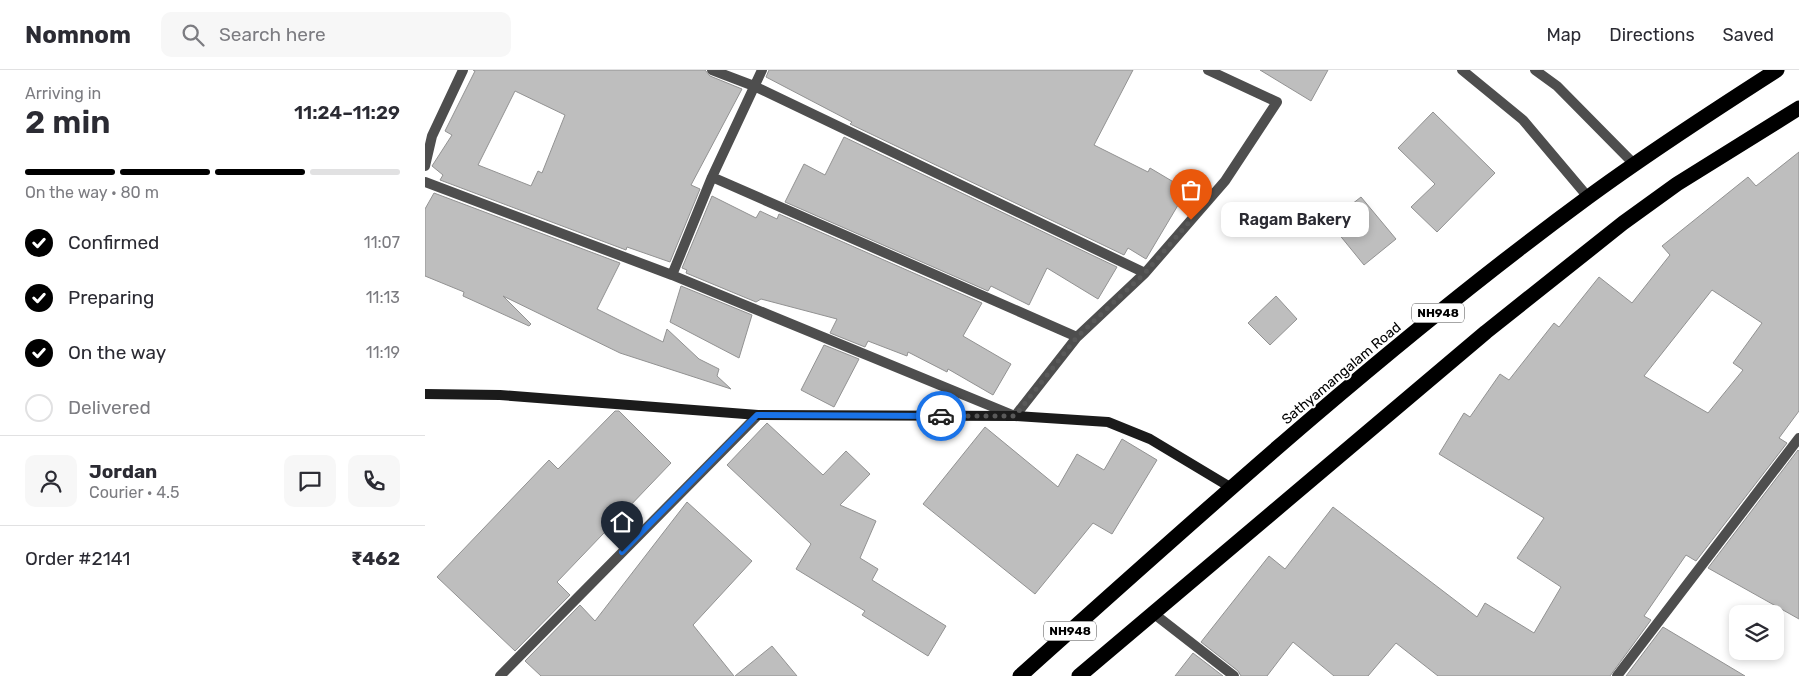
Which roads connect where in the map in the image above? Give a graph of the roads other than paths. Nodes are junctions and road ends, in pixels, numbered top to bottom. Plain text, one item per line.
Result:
1 (463, 70) edge
2 (712, 70) edge
3 (762, 70) edge
4 (1208, 70) edge
5 (1462, 70) edge
6 (1535, 70) edge
7 (1776, 70) edge
8 (754, 86) junction
9 (1799, 108) edge
10 (1635, 165) junction
11 (425, 166) edge
12 (712, 178) junction
13 (425, 182) edge
14 (1588, 197) junction
15 (1145, 273) junction
16 (672, 275) junction
17 (1077, 337) junction
18 (425, 394) edge
19 (757, 415) junction
20 (1015, 416) junction
21 (1799, 438) edge
22 (1230, 487) junction
23 (1153, 613) junction
24 (500, 676) edge
25 (1019, 676) edge
26 (1079, 676) edge
27 (1234, 676) edge
28 (1617, 676) edge

1 - 11 street
2 - 8 street
3 - 8 street
4 - 15 street
5 - 14 street
6 - 10 street
7 - 10 highway, Sathyamangalam Road / NH948
8 - 12 street
8 - 15 street
9 - 23 highway, NH948
10 - 14 highway, Sathyamangalam Road / NH948
12 - 16 street
12 - 17 street
13 - 16 street
14 - 22 highway, Sathyamangalam Road / NH948
15 - 17 street
16 - 20 street
17 - 20 street
18 - 19 street
19 - 20 street
19 - 24 street
20 - 22 street
21 - 28 street
22 - 25 highway, Sathyamangalam Road / NH948
23 - 26 highway, NH948
23 - 27 street

